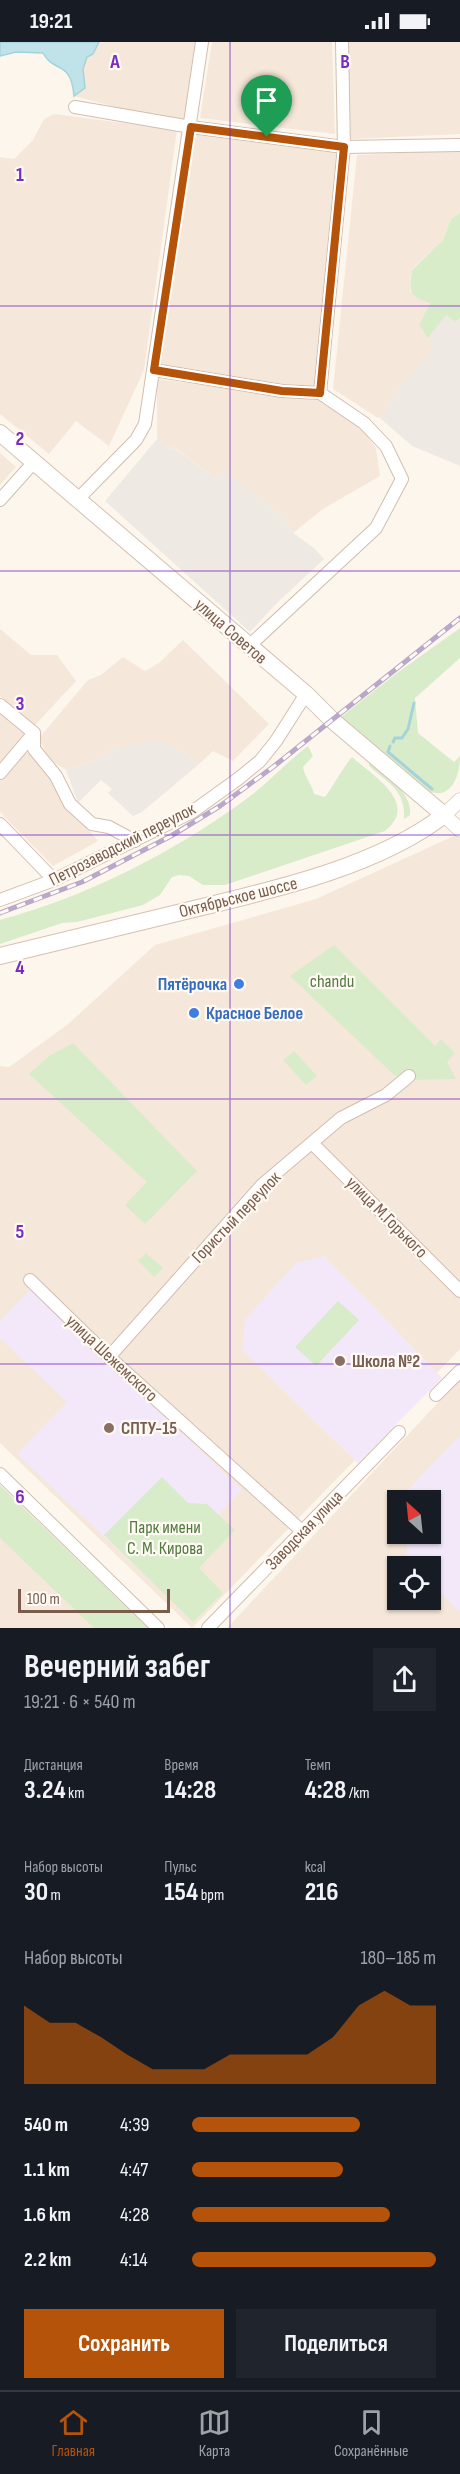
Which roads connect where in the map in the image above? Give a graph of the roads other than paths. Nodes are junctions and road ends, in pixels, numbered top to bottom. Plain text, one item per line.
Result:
1 (202, 42) edge
2 (342, 42) edge
3 (75, 107) dead end
4 (191, 127) junction
5 (460, 145) edge
6 (344, 147) junction
7 (154, 370) junction
8 (320, 393) junction
9 (0, 433) edge
10 (34, 462) junction
11 (78, 499) junction
12 (0, 500) edge
13 (249, 646) junction
14 (306, 694) junction
15 (0, 705) edge
16 (34, 733) junction
17 (0, 773) edge
18 (460, 800) edge
19 (444, 815) junction
20 (0, 824) edge
21 (460, 830) edge
22 (135, 841) junction
23 (54, 880) junction
24 (0, 900) edge
25 (0, 956) edge
26 (410, 1076) dead end
27 (313, 1144) junction
28 (30, 1280) dead end
29 (460, 1292) edge
30 (109, 1357) junction
31 (460, 1371) edge
32 (436, 1395) dead end
33 (399, 1432) dead end
34 (0, 1474) edge
35 (303, 1532) junction
36 (158, 1628) edge
37 (208, 1628) edge

1 - 4 street
2 - 6 street
3 - 4 street
4 - 6 street
4 - 7 street
5 - 6 street
6 - 8 street
7 - 8 street
7 - 11 street
8 - 13 street
9 - 10 main road, улица Советов
10 - 11 main road, улица Советов
10 - 12 street
11 - 13 main road, улица Советов
13 - 14 main road, улица Советов
14 - 19 main road, улица Советов
14 - 22 street, Петрозаводский переулок
15 - 16 street
16 - 17 street
16 - 22 street
18 - 19 street, Октябрьское шоссе
19 - 21 street, улица Советов
19 - 25 main road, Октябрьское шоссе
20 - 23 street
22 - 23 street, Петрозаводский переулок
23 - 24 street, Петрозаводский переулок
26 - 27 street, Гористый переулок
27 - 29 street, улица М.Горького
27 - 30 street, Гористый переулок
28 - 30 street, улица Шежемского
30 - 35 street, улица Шежемского
31 - 32 street
33 - 35 street, Заводская улица
34 - 36 street
35 - 37 street, Заводская улица

